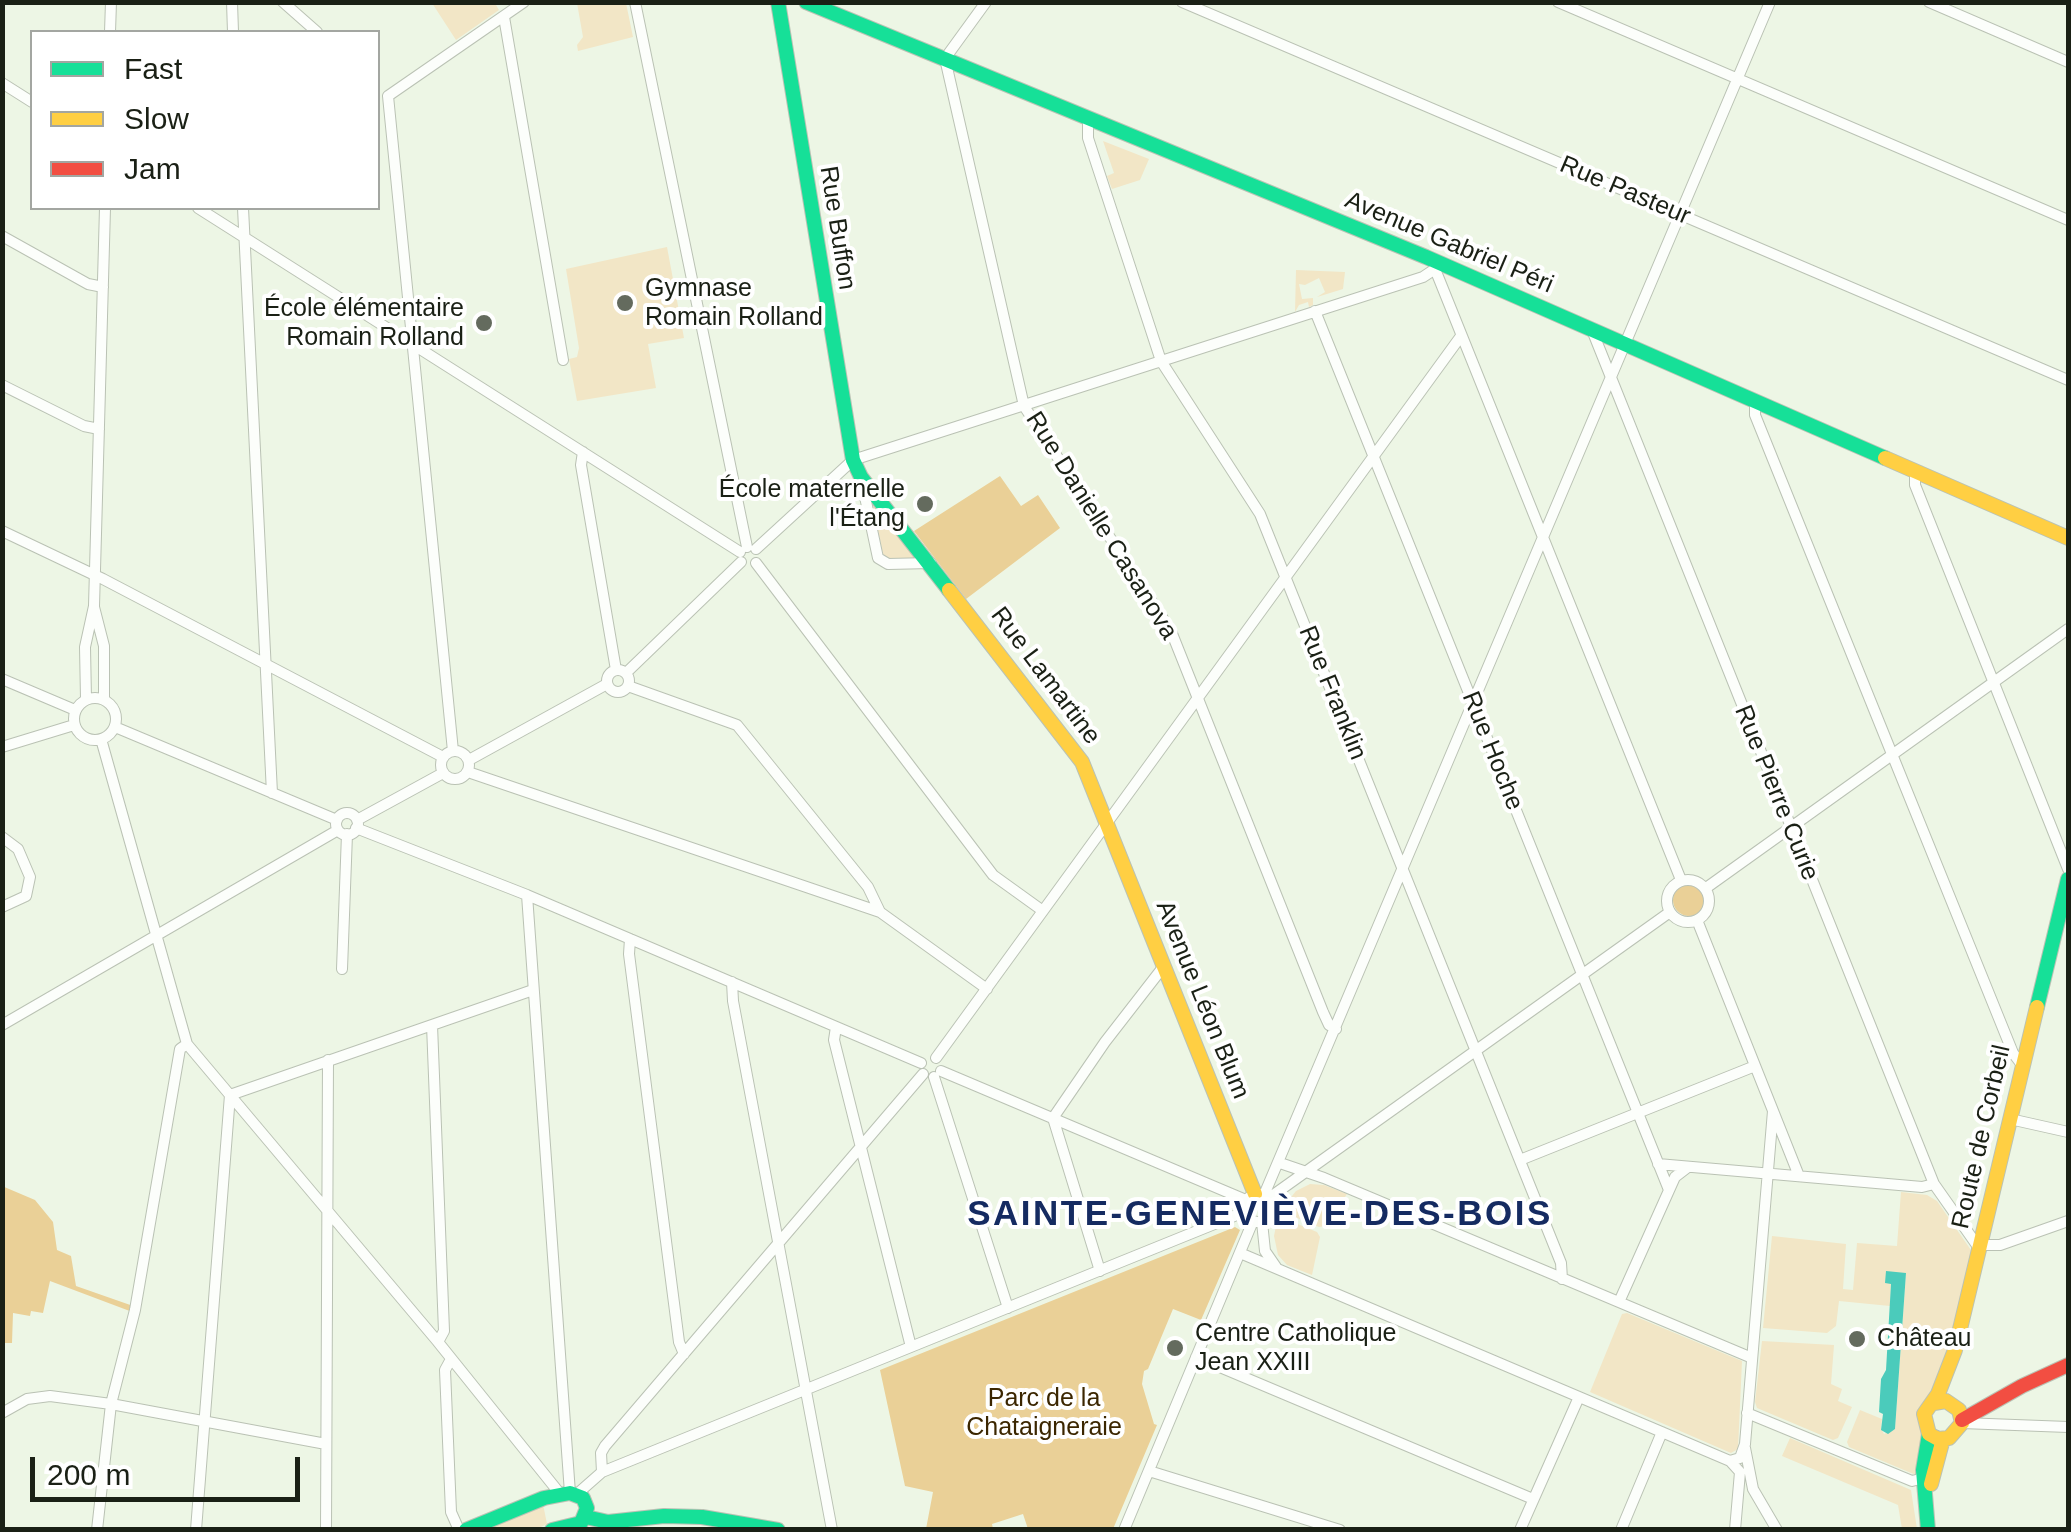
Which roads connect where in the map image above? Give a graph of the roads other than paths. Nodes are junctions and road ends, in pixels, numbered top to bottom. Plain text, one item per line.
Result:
1 (111, 2) edge
2 (232, 2) edge
3 (283, 2) edge
4 (524, 2) edge
5 (635, 2) edge
6 (778, 2) edge
7 (806, 2) edge
8 (986, 2) edge
9 (1182, 2) edge
10 (1558, 2) edge
11 (1770, 2) edge
12 (1929, 2) edge
13 (504, 17) junction
14 (110, 30) edge
15 (234, 30) edge
16 (315, 30) edge
17 (946, 60) junction
18 (2068, 62) edge
19 (1738, 80) junction
20 (2, 84) edge
21 (380, 89) edge
22 (388, 96) junction
23 (30, 101) edge
24 (1088, 119) junction
25 (105, 210) edge
26 (201, 210) edge
27 (243, 210) edge
28 (1681, 215) junction
29 (2068, 220) edge
30 (2, 236) edge
31 (244, 238) junction
32 (1436, 266) junction
33 (103, 287) junction
34 (1316, 312) junction
35 (1592, 329) junction
36 (1461, 336) junction
37 (413, 344) junction
38 (1627, 344) junction
39 (563, 360) dead end
40 (1161, 362) junction
41 (1612, 377) junction
42 (2068, 380) edge
43 (2, 385) edge
44 (1755, 400) junction
45 (1024, 406) junction
46 (99, 429) junction
47 (583, 452) junction
48 (1373, 457) junction
49 (853, 460) junction
50 (1915, 470) junction
51 (861, 477) junction
52 (2, 531) edge
53 (2068, 538) edge
54 (1544, 540) junction
55 (746, 552) junction
56 (931, 564) junction
57 (95, 575) junction
58 (1286, 578) junction
59 (94, 606) junction
60 (2068, 628) edge
61 (267, 664) junction
62 (624, 676) junction
63 (2, 679) edge
64 (1994, 682) junction
65 (607, 684) junction
66 (1198, 698) junction
67 (86, 699) junction
68 (104, 700) junction
69 (1474, 706) junction
70 (75, 710) junction
71 (74, 725) junction
72 (115, 726) junction
73 (101, 740) junction
74 (2, 747) edge
75 (448, 754) junction
76 (1892, 755) junction
77 (468, 766) junction
78 (443, 772) junction
79 (272, 794) junction
80 (1107, 824) junction
81 (347, 827) junction
82 (1790, 828) junction
83 (2, 836) edge
84 (2068, 869) edge
85 (1403, 870) junction
86 (2068, 879) edge
87 (1681, 880) junction
88 (1706, 888) junction
89 (528, 894) junction
90 (2068, 906) edge
91 (2, 907) edge
92 (1044, 911) junction
93 (880, 912) junction
94 (1670, 912) junction
95 (1697, 920) junction
96 (157, 935) junction
97 (630, 938) junction
98 (1164, 966) junction
99 (342, 970) dead end
100 (1582, 976) junction
101 (732, 982) junction
102 (987, 989) junction
103 (533, 990) junction
104 (2, 1025) edge
105 (432, 1025) junction
106 (836, 1027) junction
107 (1336, 1029) junction
108 (186, 1044) junction
109 (1476, 1051) junction
110 (328, 1060) junction
111 (2022, 1065) junction
112 (1755, 1066) junction
113 (930, 1071) junction
114 (2025, 1091) junction
115 (230, 1095) junction
116 (1773, 1111) junction
117 (1638, 1114) junction
118 (1053, 1118) junction
119 (2014, 1120) junction
120 (2068, 1132) edge
121 (861, 1148) junction
122 (1520, 1160) junction
123 (1280, 1163) junction
124 (1658, 1164) junction
125 (1688, 1166) junction
126 (1307, 1172) junction
127 (1767, 1174) junction
128 (1799, 1176) junction
129 (1934, 1184) junction
130 (1669, 1190) junction
131 (1259, 1197) junction
132 (328, 1213) junction
133 (1253, 1218) junction
134 (2068, 1221) edge
135 (778, 1245) junction
136 (1982, 1246) junction
137 (1240, 1253) junction
138 (1279, 1270) junction
139 (1100, 1271) junction
140 (1562, 1279) junction
141 (1619, 1302) junction
142 (1008, 1308) junction
143 (438, 1342) junction
144 (911, 1347) junction
145 (684, 1354) junction
146 (1196, 1357) junction
147 (1752, 1358) junction
148 (452, 1359) junction
149 (2068, 1365) edge
150 (806, 1390) junction
151 (1578, 1396) junction
152 (1934, 1403) junction
153 (111, 1404) junction
154 (2, 1413) edge
155 (1747, 1413) junction
156 (1959, 1414) junction
157 (203, 1421) junction
158 (2068, 1426) edge
159 (1662, 1432) junction
160 (1936, 1437) junction
161 (326, 1444) junction
162 (1745, 1444) junction
163 (1730, 1461) junction
164 (1923, 1470) junction
165 (1149, 1471) junction
166 (602, 1472) junction
167 (1745, 1485) junction
168 (1533, 1499) junction
169 (576, 1501) junction
170 (556, 1528) edge
171 (96, 1530) edge
172 (196, 1530) edge
173 (326, 1530) edge
174 (463, 1530) edge
175 (735, 1530) edge
176 (778, 1530) edge
177 (832, 1530) edge
178 (1124, 1530) edge
179 (1340, 1530) edge
180 (1520, 1530) edge
181 (1621, 1530) edge
182 (1735, 1530) edge
183 (1776, 1530) edge
184 (1931, 1530) edge

1 - 14 street
2 - 15 street
3 - 16 street
4 - 13 street
5 - 55 street
6 - 49 street, Rue Buffon
7 - 17 street, Avenue Gabriel Péri
8 - 17 street
9 - 28 street, Rue Pasteur
10 - 19 street
11 - 19 street
12 - 18 street
13 - 22 street
13 - 39 street
17 - 24 street, Avenue Gabriel Péri
17 - 45 street, Rue Danielle Casanova
19 - 28 street
19 - 29 street
20 - 23 street
21 - 22 street
22 - 37 street
24 - 32 street, Avenue Gabriel Péri
24 - 40 street, Rue Franklin
25 - 33 street
26 - 31 street
27 - 31 street
28 - 38 street
28 - 42 street, Rue Pasteur
30 - 33 street
31 - 37 street
31 - 61 street
32 - 34 street
32 - 35 street, Avenue Gabriel Péri
32 - 36 street
33 - 46 street
34 - 40 street
34 - 48 street, Rue Hoche
35 - 38 street, Avenue Gabriel Péri
35 - 41 street, Rue Pierre Curie
36 - 48 street
36 - 54 street
37 - 47 street
37 - 75 street
38 - 41 street
38 - 44 street, Avenue Gabriel Péri
40 - 45 street
40 - 58 street, Rue Franklin
41 - 54 street
41 - 82 street, Rue Pierre Curie
43 - 46 street
44 - 50 street, Avenue Gabriel Péri
44 - 76 street
45 - 49 street
45 - 66 street, Rue Danielle Casanova
46 - 57 street
47 - 55 street
47 - 62 street
48 - 58 street
48 - 69 street, Rue Hoche
49 - 51 street, Rue Lamartine
49 - 55 street
50 - 53 street, Avenue Gabriel Péri
50 - 64 street
51 - 56 street, Rue Lamartine
51 - 56 street, Rue Lamartine
52 - 57 street
54 - 69 street
54 - 87 street
55 - 62 street
55 - 92 street
56 - 80 street, Rue Lamartine
57 - 59 street
57 - 61 street
58 - 66 street
58 - 85 street, Rue Franklin
59 - 67 street
59 - 68 street
60 - 64 street
61 - 75 street
61 - 79 street
62 - 65 street
62 - 65 street
62 - 93 street
63 - 70 street
64 - 76 street
64 - 84 street
65 - 77 street
66 - 80 street
66 - 107 street, Rue Danielle Casanova
67 - 68 street
67 - 70 street
68 - 72 street
69 - 85 street
69 - 100 street, Rue Hoche
70 - 71 street
71 - 73 street
71 - 74 street
72 - 73 street
72 - 79 street
73 - 96 street
75 - 77 street
75 - 78 street
76 - 82 street
76 - 111 street
77 - 78 street
77 - 93 street
78 - 81 street
79 - 81 street
80 - 92 street
80 - 98 street, Avenue Léon Blum
81 - 89 street
81 - 96 street
81 - 99 street
82 - 88 street
82 - 129 street, Rue Pierre Curie
83 - 91 street
85 - 107 street
85 - 109 street, Rue Franklin
86 - 111 street, Route de Corbeil
87 - 88 street
87 - 94 street
88 - 95 street
89 - 97 street
89 - 103 street
90 - 114 street, Route de Corbeil
92 - 102 street
93 - 102 street
94 - 95 street
94 - 100 street
95 - 112 street
96 - 104 street
96 - 108 street
97 - 101 street
97 - 145 street
98 - 118 street
98 - 131 street, Avenue Léon Blum
100 - 109 street
100 - 117 street, Rue Hoche
101 - 106 street
101 - 135 street
102 - 113 street
103 - 105 street
103 - 169 street
105 - 110 street
105 - 143 street
106 - 113 street
106 - 121 street
107 - 123 street
108 - 115 street
108 - 153 street
109 - 122 street, Rue Franklin
109 - 126 street
110 - 115 street
110 - 132 street
111 - 114 street
111 - 119 street, Route de Corbeil
112 - 116 street
112 - 117 street
113 - 118 street
113 - 121 street
113 - 142 street
114 - 119 street, Route de Corbeil
115 - 132 street
115 - 157 street
116 - 127 street
116 - 128 street
117 - 122 street
117 - 124 street, Rue Hoche
118 - 131 street
118 - 139 street
119 - 120 street
119 - 136 street, Route de Corbeil
121 - 135 street
121 - 144 street
122 - 140 street, Rue Franklin
123 - 126 street
123 - 131 street
124 - 125 street
124 - 130 street, Rue Hoche
125 - 127 street
125 - 130 street
126 - 131 street
126 - 140 street
127 - 128 street
127 - 147 street
128 - 129 street
129 - 136 street, Rue Pierre Curie
130 - 141 street
131 - 133 street
131 - 133 street
132 - 143 street
132 - 161 street
133 - 137 street
133 - 138 street
133 - 139 street
134 - 136 street
135 - 145 street
135 - 150 street
136 - 152 street, Route de Corbeil
136 - 156 street, Route de Corbeil
137 - 138 street
137 - 146 street
138 - 151 street
139 - 142 street
140 - 141 street
141 - 147 street
142 - 144 street
143 - 148 street
144 - 150 street
145 - 166 street
146 - 165 street
146 - 168 street
147 - 155 street
148 - 169 street
148 - 174 street
149 - 156 street
150 - 166 street
150 - 177 street
151 - 159 street
151 - 168 street
152 - 156 street
152 - 160 street
153 - 154 street
153 - 157 street
153 - 171 street
155 - 162 street
155 - 164 street
156 - 158 street
156 - 160 street
157 - 161 street
157 - 172 street
159 - 163 street
159 - 181 street
160 - 164 street
160 - 184 street
161 - 173 street
162 - 163 street
162 - 167 street
163 - 167 street
164 - 184 street
165 - 178 street
165 - 179 street
166 - 169 street
167 - 182 street
167 - 183 street
168 - 180 street
169 - 170 street
169 - 170 street
169 - 174 street
169 - 175 street
169 - 176 street

